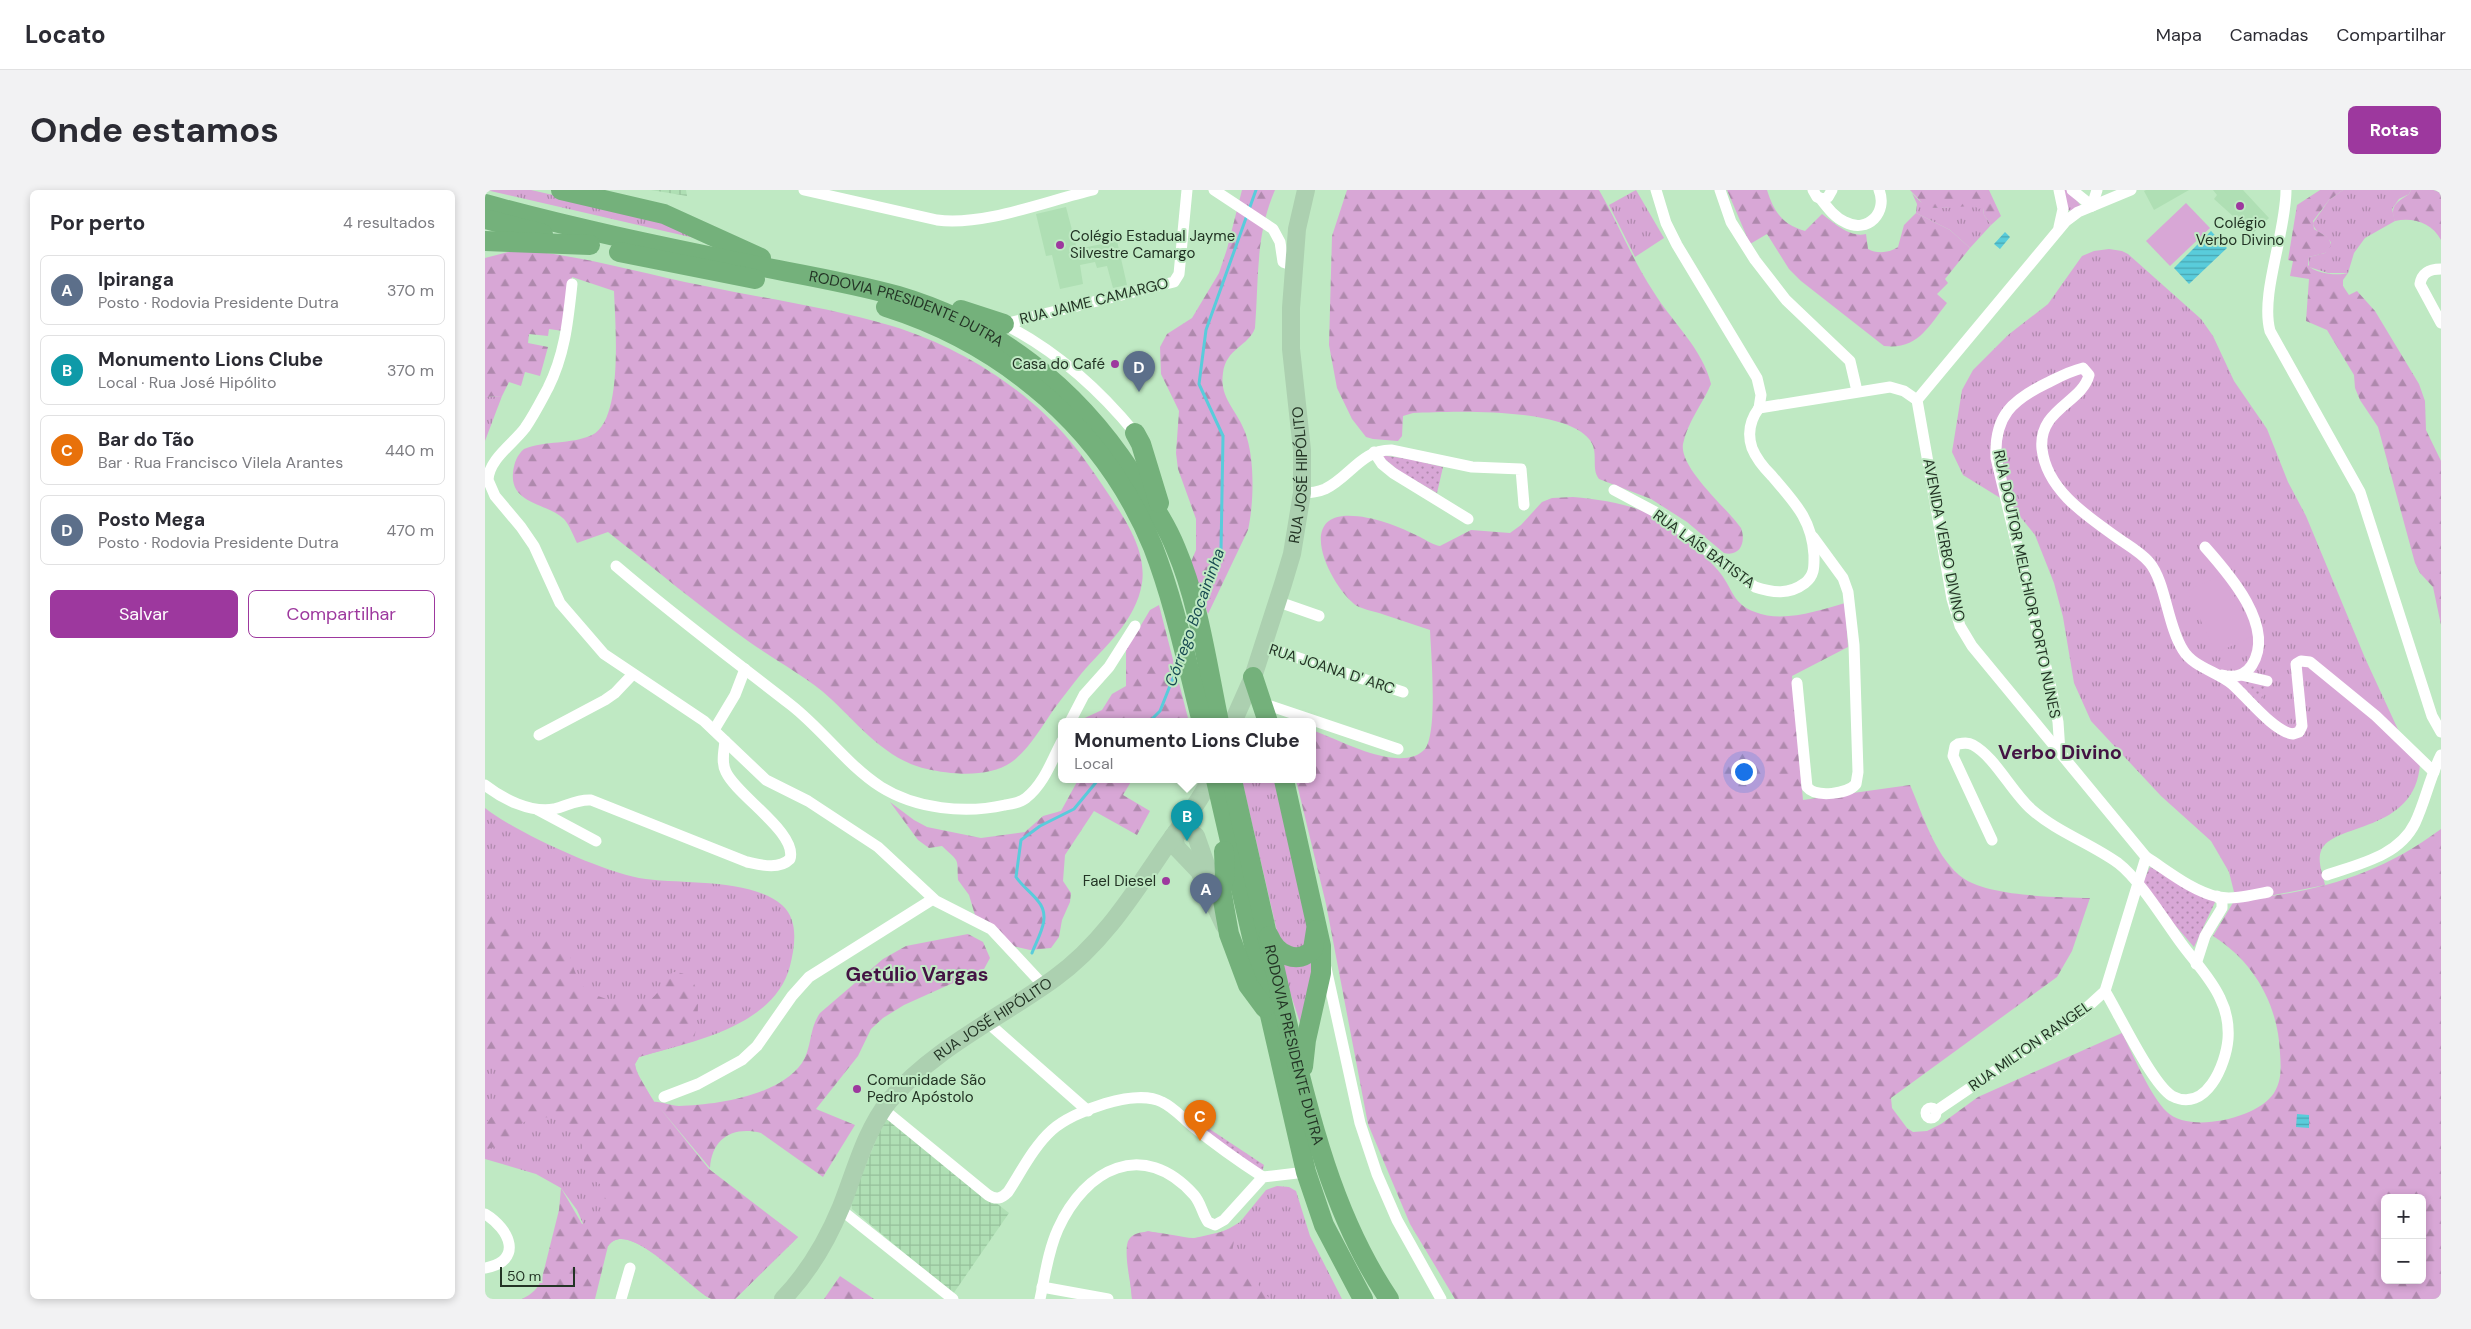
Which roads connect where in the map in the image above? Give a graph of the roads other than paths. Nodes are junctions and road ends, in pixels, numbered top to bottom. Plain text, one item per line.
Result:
1 (561, 190) edge
2 (804, 190) edge
3 (1093, 190) edge
4 (1187, 190) edge
5 (1214, 190) edge
6 (1306, 190) edge
7 (1649, 190) edge
8 (1656, 190) edge
9 (1720, 190) edge
10 (1832, 190) edge
11 (1879, 190) edge
12 (2059, 190) edge
13 (2072, 190) edge
14 (2097, 190) edge
15 (2131, 190) edge
16 (2279, 190) edge
17 (2286, 190) edge
18 (1055, 194) edge
19 (1816, 194) edge
20 (485, 204) edge
21 (2092, 206) junction
22 (1661, 208) junction
23 (2285, 210) junction
24 (485, 220) edge
25 (2058, 229) junction
26 (485, 241) edge
27 (590, 245) junction
28 (1294, 266) junction
29 (2441, 269) edge
30 (797, 274) junction
31 (829, 280) junction
32 (572, 284) dead end
33 (1004, 324) junction
34 (2441, 324) edge
35 (1857, 391) junction
36 (1917, 400) junction
37 (1759, 408) junction
38 (1135, 433) joint
39 (1374, 452) junction
40 (488, 474) edge
41 (1614, 490) dead end
42 (1302, 494) junction
43 (1524, 505) dead end
44 (1468, 519) dead end
45 (1165, 525) junction
46 (1813, 537) junction
47 (2205, 547) dead end
48 (616, 566) dead end
49 (1836, 568) junction
50 (1814, 571) junction
51 (1276, 602) junction
52 (1319, 616) dead end
53 (1135, 626) dead end
54 (1262, 646) junction
55 (745, 669) junction
56 (633, 674) junction
57 (2217, 674) junction
58 (2241, 675) junction
59 (1253, 677) junction
60 (2267, 681) dead end
61 (1797, 683) dead end
62 (1403, 692) dead end
63 (1262, 703) junction
64 (1072, 718) edge
65 (1201, 718) edge
66 (1218, 718) edge
67 (1235, 718) edge
68 (1267, 718) edge
69 (1306, 718) edge
70 (1316, 721) edge
71 (714, 730) junction
72 (2441, 732) edge
73 (539, 735) dead end
74 (725, 742) junction
75 (1058, 749) edge
76 (1398, 749) dead end
77 (2060, 752) junction
78 (2441, 755) edge
79 (2434, 772) junction
80 (1208, 783) edge
81 (1217, 783) edge
82 (1232, 783) edge
83 (1285, 783) edge
84 (485, 785) edge
85 (1197, 804) junction
86 (534, 808) junction
87 (1235, 827) junction
88 (1177, 840) junction
89 (1991, 840) dead end
90 (596, 841) dead end
91 (1198, 841) junction
92 (2146, 856) junction
93 (2327, 875) dead end
94 (2137, 885) junction
95 (1221, 890) junction
96 (2268, 892) dead end
97 (2217, 896) junction
98 (933, 899) junction
99 (1259, 900) junction
100 (1315, 915) junction
101 (1229, 934) junction
102 (1321, 946) junction
103 (2196, 964) junction
104 (1044, 986) junction
105 (2105, 991) junction
106 (1269, 1013) junction
107 (987, 1022) junction
108 (664, 1097) dead end
109 (883, 1108) junction
110 (1087, 1111) junction
111 (1935, 1111) dead end
112 (1311, 1116) junction
113 (1263, 1177) junction
114 (1309, 1181) junction
115 (840, 1209) junction
116 (485, 1214) edge
117 (485, 1268) edge
118 (630, 1268) dead end
119 (1042, 1287) junction
120 (621, 1299) edge
121 (783, 1299) edge
122 (953, 1299) edge
123 (1040, 1299) edge
124 (1108, 1299) edge
125 (1355, 1299) edge
126 (1363, 1299) edge
127 (1389, 1299) edge
128 (1441, 1299) edge

1 - 30 highway
2 - 18 street
3 - 18 street
4 - 33 street, RUA JAIME CAMARGO
5 - 28 street
6 - 28 main road, RUA JOSÉ HIPÓLITO
7 - 22 street
8 - 22 street
9 - 35 street
10 - 19 street
11 - 19 street
12 - 25 street
13 - 21 street
14 - 21 street
15 - 21 street
16 - 23 street
17 - 23 street
20 - 30 highway, RODOVIA PRESIDENTE DUTRA
21 - 25 street
22 - 37 street
23 - 72 street
24 - 27 highway, RODOVIA PRESIDENTE DUTRA
25 - 36 street
26 - 27 highway
27 - 65 highway, RODOVIA PRESIDENTE DUTRA
28 - 42 main road, RUA JOSÉ HIPÓLITO
29 - 34 street
30 - 31 highway, RODOVIA PRESIDENTE DUTRA
31 - 33 highway
31 - 45 highway, RODOVIA PRESIDENTE DUTRA
32 - 40 street
33 - 38 street
35 - 36 street
35 - 37 street
36 - 77 street, AVENIDA VERBO DIVINO
37 - 46 street
38 - 45 highway
39 - 42 street
39 - 43 street
39 - 44 street
40 - 56 street
41 - 50 street, RUA LAÍS BATISTA
42 - 51 main road, RUA JOSÉ HIPÓLITO
45 - 66 highway, RODOVIA PRESIDENTE DUTRA
46 - 49 street
46 - 50 street
47 - 58 street
48 - 55 street
49 - 50 street
49 - 61 street
51 - 52 street
51 - 54 main road, RUA JOSÉ HIPÓLITO
53 - 64 street
54 - 59 main road, RUA JOSÉ HIPÓLITO
54 - 62 street, RUA JOANA D' ARC
55 - 71 street
55 - 75 street
56 - 71 street
56 - 73 street
57 - 58 street
57 - 77 street, RUA DOUTOR MELCHIOR PORTO NUNES
57 - 79 street, RUA DOUTOR MELCHIOR PORTO NUNES
58 - 60 street
59 - 63 highway
59 - 67 main road, RUA JOSÉ HIPÓLITO
63 - 68 highway
63 - 69 street
70 - 76 street
71 - 74 street
74 - 86 street
74 - 98 street
77 - 92 street, AVENIDA VERBO DIVINO
78 - 79 street
79 - 93 street
80 - 85 main road, RUA JOSÉ HIPÓLITO
81 - 87 highway, RODOVIA PRESIDENTE DUTRA
82 - 87 highway, RODOVIA PRESIDENTE DUTRA
83 - 100 highway
84 - 86 street
85 - 88 main road, RUA JOSÉ HIPÓLITO
85 - 91 main road
86 - 90 street
87 - 95 highway
87 - 99 highway, RODOVIA PRESIDENTE DUTRA
87 - 106 highway, RODOVIA PRESIDENTE DUTRA
88 - 91 main road
88 - 101 main road
88 - 104 main road, RUA JOSÉ HIPÓLITO
89 - 94 street
91 - 95 main road
92 - 94 street, RUA MILTON RANGEL
92 - 97 street, AVENIDA VERBO DIVINO
94 - 103 street
94 - 105 street, RUA MILTON RANGEL
95 - 101 highway
96 - 97 street
97 - 103 street
98 - 104 street
98 - 108 street
99 - 100 highway
99 - 112 highway, RODOVIA PRESIDENTE DUTRA
100 - 102 highway
101 - 106 highway
102 - 112 highway
102 - 128 street
103 - 105 street
104 - 107 main road, RUA JOSÉ HIPÓLITO
105 - 111 street, RUA MILTON RANGEL
106 - 114 highway, RODOVIA PRESIDENTE DUTRA
107 - 109 main road, RUA JOSÉ HIPÓLITO
107 - 110 street
109 - 110 street
109 - 115 main road, RUA JOSÉ HIPÓLITO
110 - 113 street
112 - 127 highway, RODOVIA PRESIDENTE DUTRA
113 - 114 street
113 - 119 street
114 - 125 highway
114 - 126 highway, RODOVIA PRESIDENTE DUTRA
115 - 121 main road, RUA JOSÉ HIPÓLITO
115 - 122 street
116 - 117 street
118 - 120 street
119 - 123 street
119 - 124 street

